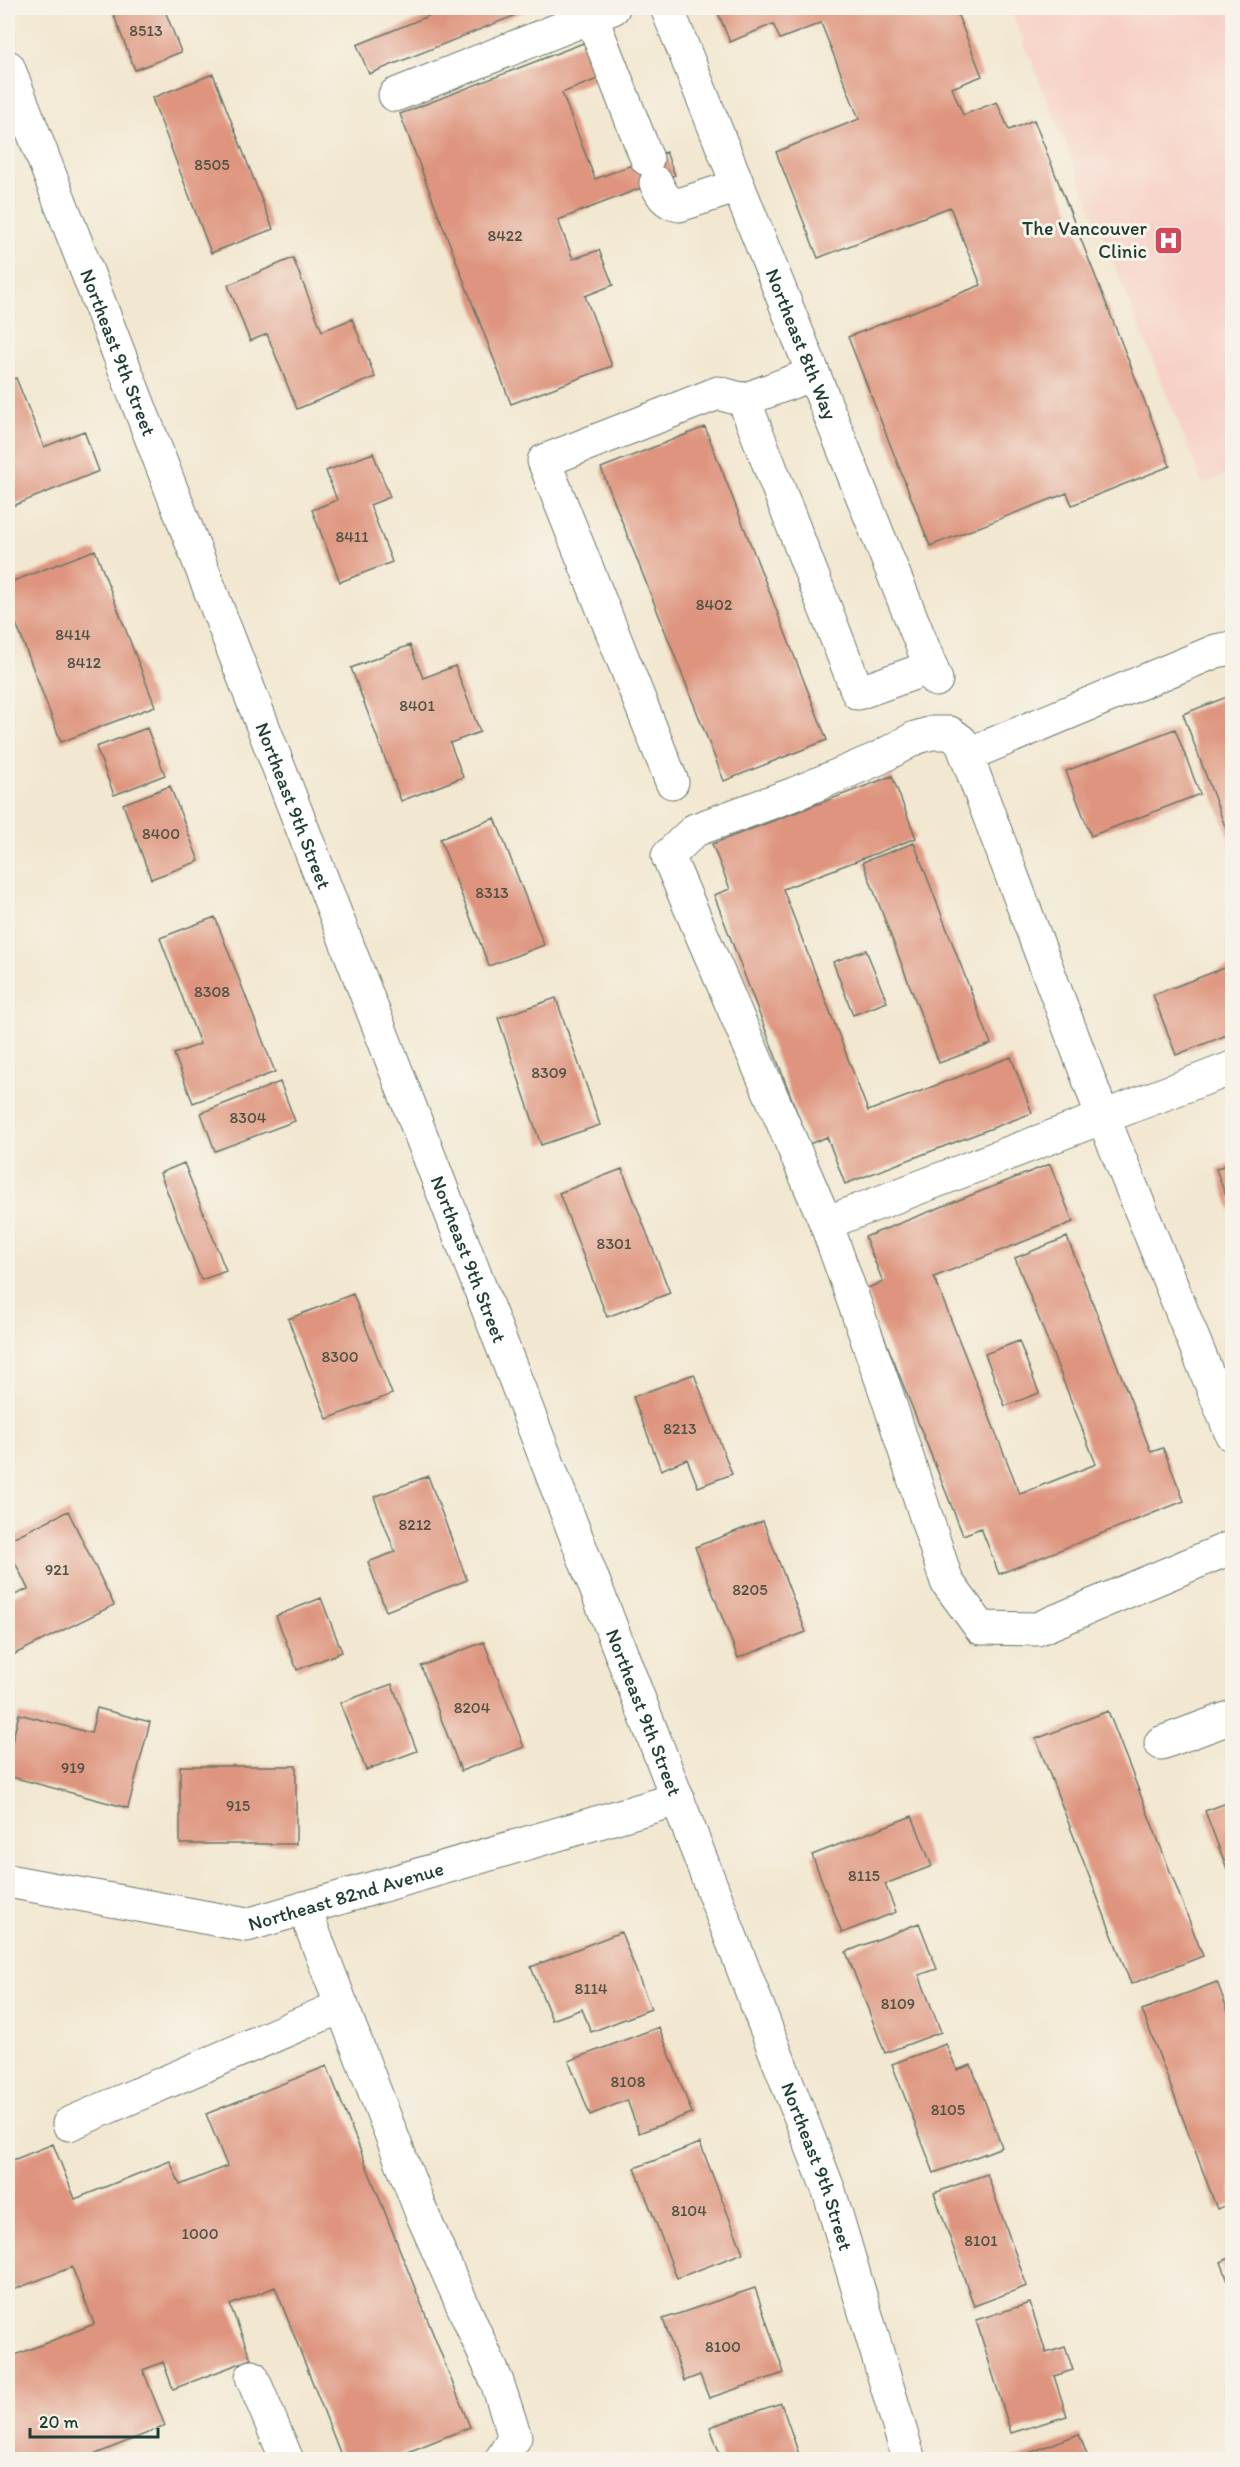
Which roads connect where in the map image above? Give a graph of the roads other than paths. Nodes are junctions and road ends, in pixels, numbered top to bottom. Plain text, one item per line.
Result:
1 (667, 8) edge
2 (602, 12) edge
3 (8, 67) edge
4 (395, 95) dead end
5 (738, 186) junction
6 (813, 374) junction
7 (744, 400) junction
8 (1233, 648) edge
9 (967, 755) junction
10 (672, 782) dead end
11 (1233, 1068) edge
12 (1103, 1117) junction
13 (826, 1223) junction
14 (1233, 1435) edge
15 (1233, 1547) edge
16 (1233, 1717) edge
17 (1161, 1743) dead end
18 (678, 1799) junction
19 (8, 1881) edge
20 (304, 1908) junction
21 (342, 2006) junction
22 (69, 2124) dead end
23 (252, 2377) dead end
24 (286, 2460) edge
25 (501, 2460) edge
26 (909, 2460) edge

1 - 5 street, Northeast 8th Way
2 - 4 street
2 - 5 street
3 - 18 street, Northeast 9th Street
5 - 6 street, Northeast 8th Way
6 - 7 street
6 - 7 street, Northeast 8th Way
7 - 10 street
8 - 9 street
9 - 12 street
9 - 13 street
11 - 12 street
12 - 13 street
12 - 14 street
13 - 15 street
16 - 17 street
18 - 20 street, Northeast 82nd Avenue
18 - 26 street, Northeast 9th Street
19 - 20 street, Northeast 82nd Avenue
20 - 21 street
21 - 22 street
21 - 25 street
23 - 24 street

